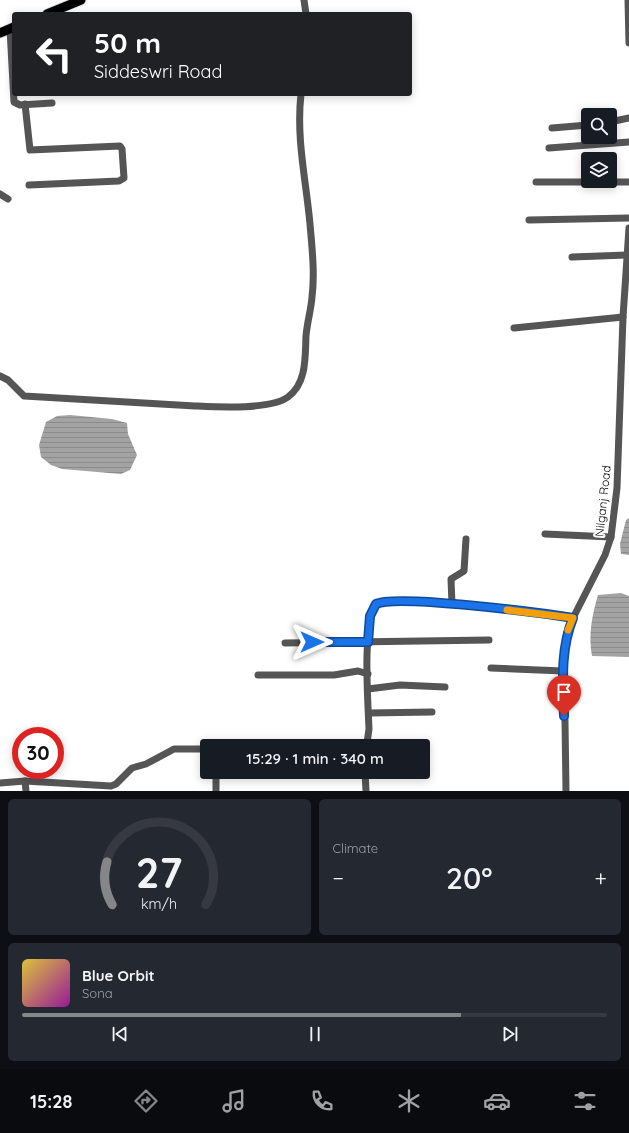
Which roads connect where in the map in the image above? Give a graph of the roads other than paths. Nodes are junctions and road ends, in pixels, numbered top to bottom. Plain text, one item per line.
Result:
1 (81, 0) edge
2 (304, 0) edge
3 (628, 0) edge
4 (52, 12) edge
5 (306, 12) edge
6 (12, 28) edge
7 (0, 33) edge
8 (629, 43) edge
9 (14, 96) edge
10 (301, 96) edge
11 (52, 103) dead end
12 (25, 104) junction
13 (629, 118) edge
14 (617, 121) edge
15 (581, 126) edge
16 (552, 128) dead end
17 (629, 142) edge
18 (549, 148) dead end
19 (536, 182) dead end
20 (629, 182) edge
21 (29, 185) dead end
22 (0, 194) edge
23 (8, 199) dead end
24 (629, 218) edge
25 (529, 220) dead end
26 (629, 228) edge
27 (628, 246) edge
28 (627, 255) junction
29 (572, 258) dead end
30 (623, 317) junction
31 (514, 328) dead end
32 (621, 372) junction
33 (629, 372) edge
34 (0, 376) edge
35 (545, 534) dead end
36 (611, 537) junction
37 (466, 539) dead end
38 (452, 604) junction
39 (573, 618) junction
40 (489, 640) dead end
41 (368, 642) junction
42 (284, 643) dead end
43 (491, 668) dead end
44 (563, 671) junction
45 (368, 674) junction
46 (258, 675) dead end
47 (445, 687) dead end
48 (368, 689) junction
49 (432, 712) dead end
50 (369, 713) junction
51 (368, 739) edge
52 (200, 749) edge
53 (216, 779) edge
54 (365, 779) edge
55 (25, 781) junction
56 (0, 783) edge
57 (26, 791) edge
58 (216, 791) edge
59 (366, 791) edge
60 (566, 791) edge

1 - 4 main road
2 - 5 street
3 - 8 street
6 - 7 main road
9 - 12 street
10 - 34 street
11 - 12 street
12 - 21 street
13 - 14 street
15 - 16 street
17 - 18 street
19 - 20 street
22 - 23 street
24 - 25 street
26 - 27 street, Nilganj Road
27 - 28 street, Nilganj Road
28 - 29 street
28 - 30 street, Nilganj Road
30 - 31 street
30 - 32 street, Nilganj Road
32 - 33 street
32 - 36 street, Nilganj Road
35 - 36 street
36 - 39 street, Nilganj Road
37 - 38 street
38 - 39 street
38 - 41 street
39 - 44 street, Nilganj Road
40 - 41 street
41 - 42 street
41 - 45 street
43 - 44 street
44 - 60 street, Nilganj Road
45 - 46 street
45 - 48 street
47 - 48 street
48 - 50 street
49 - 50 street
50 - 51 street
52 - 55 street
53 - 58 street
54 - 59 street
55 - 56 street
55 - 57 street

